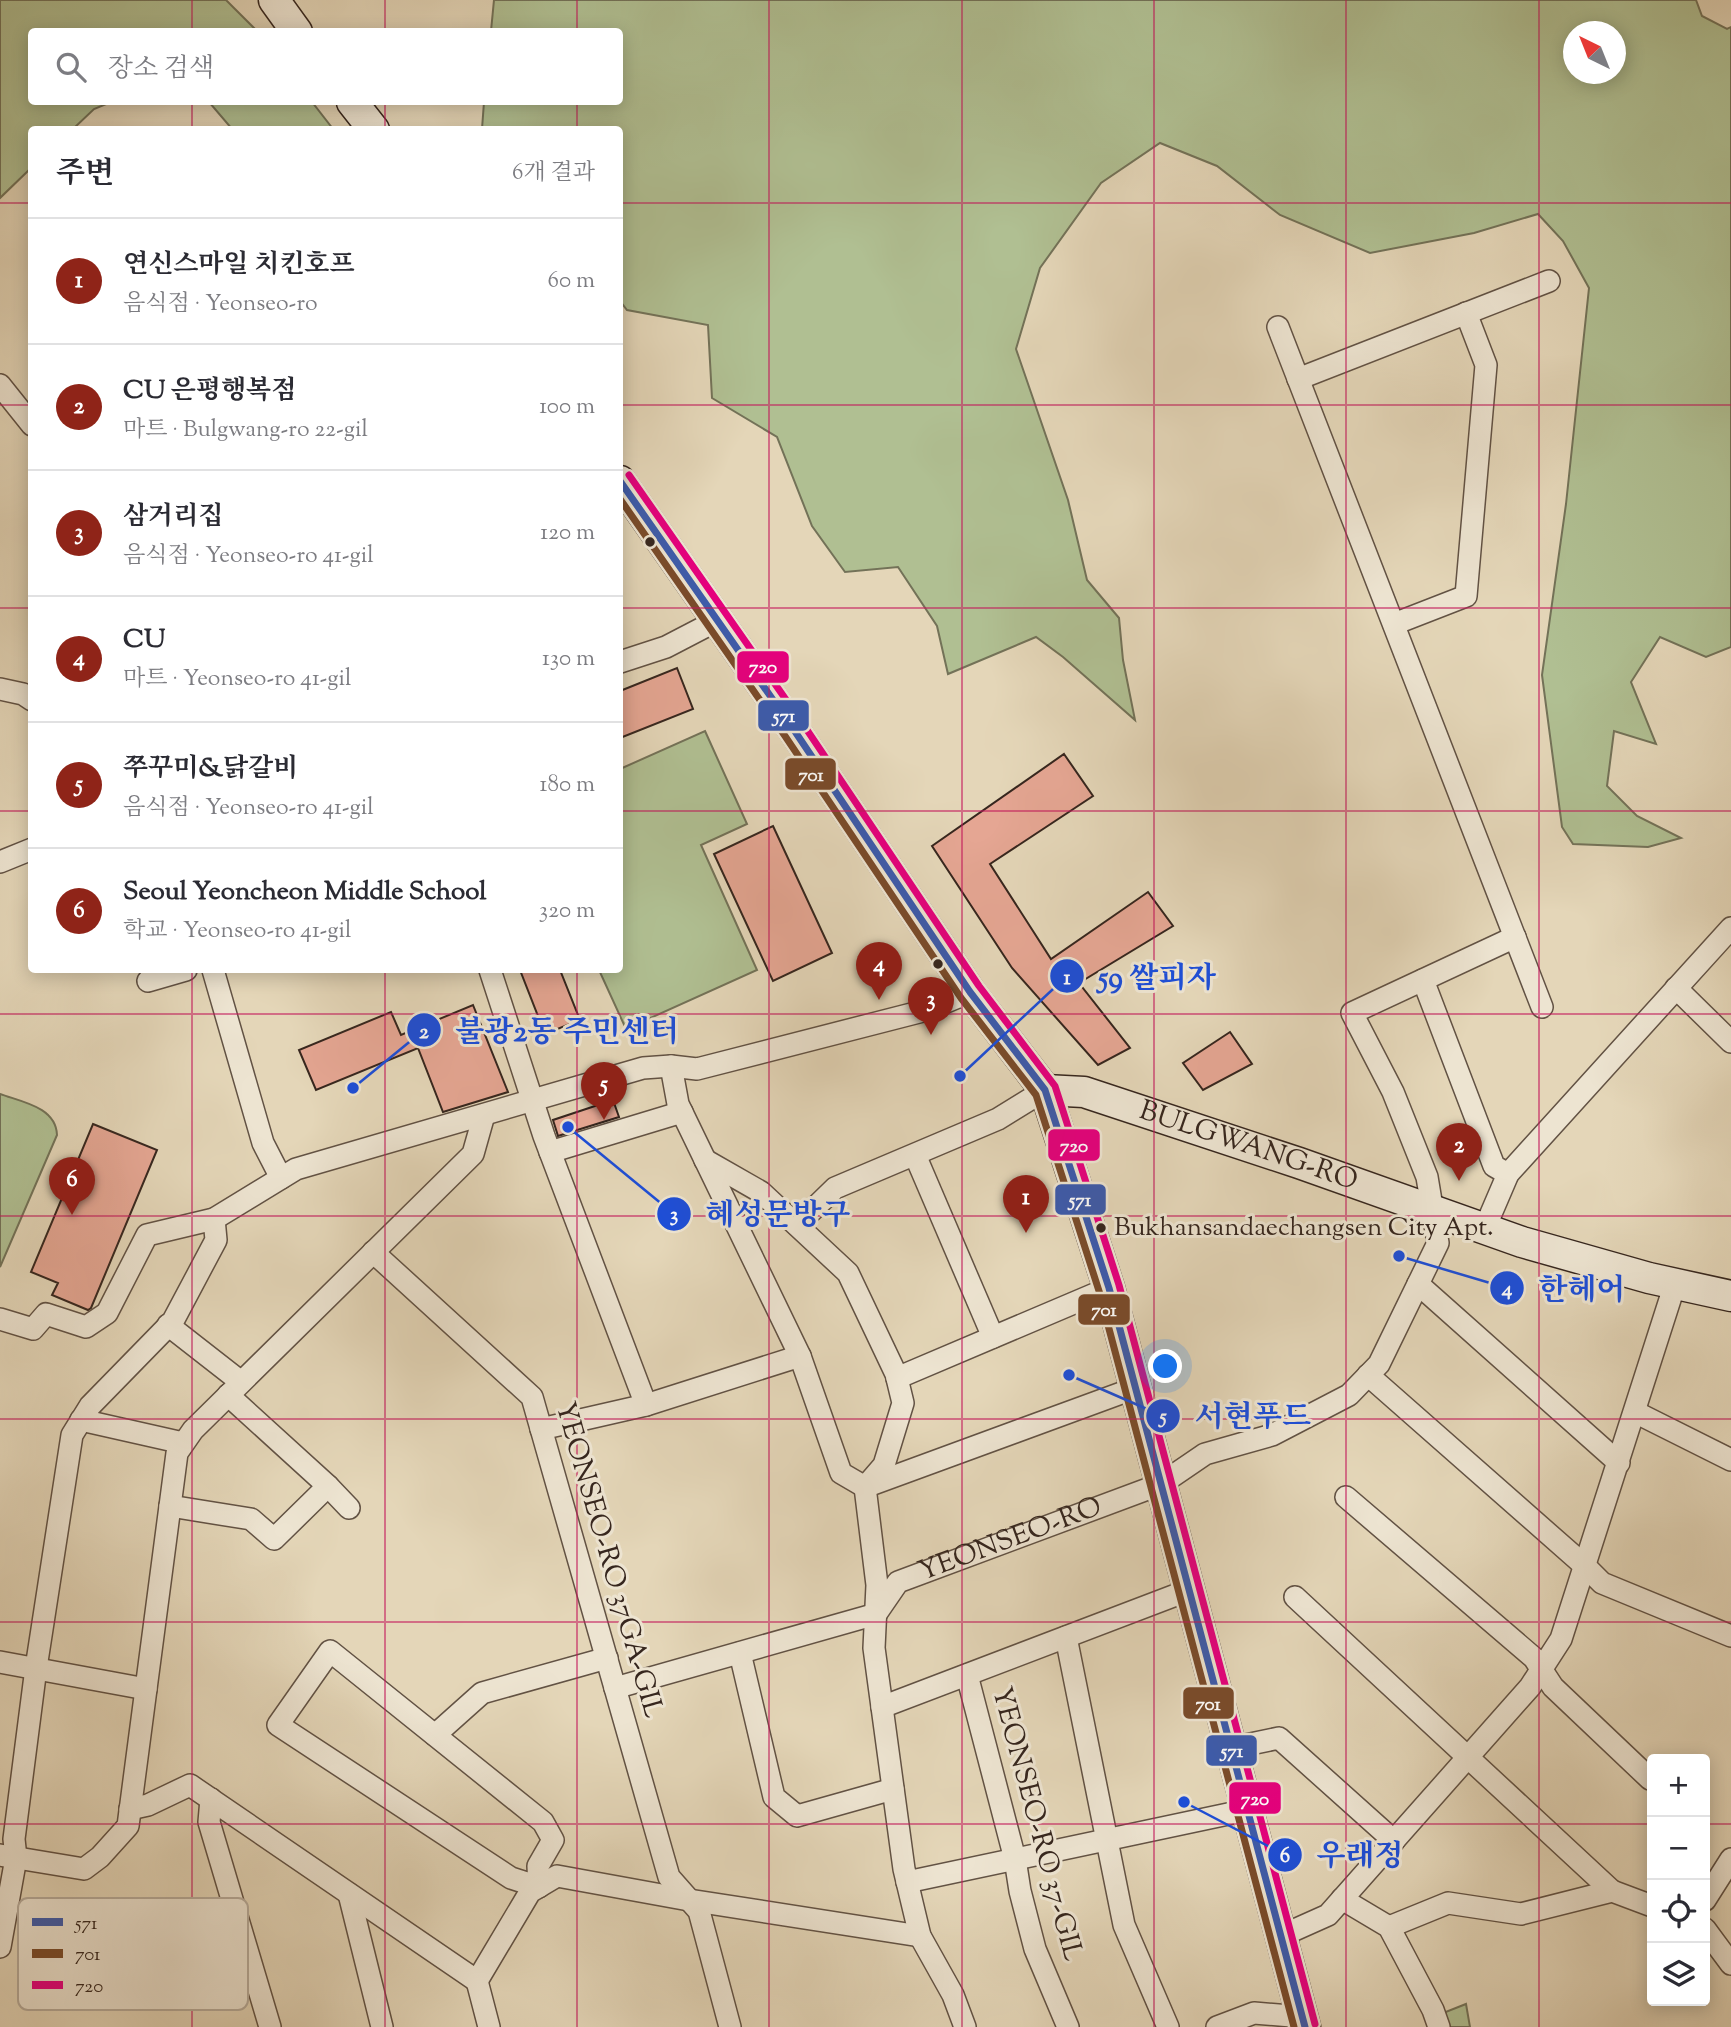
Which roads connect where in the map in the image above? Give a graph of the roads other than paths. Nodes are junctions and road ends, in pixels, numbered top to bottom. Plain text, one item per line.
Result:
1 (274, 0) edge
2 (294, 28) edge
3 (354, 105) edge
4 (371, 126) edge
5 (1549, 281) dead end
6 (1466, 313) junction
7 (1278, 327) dead end
8 (1298, 379) junction
9 (0, 385) edge
10 (28, 420) edge
11 (623, 485) edge
12 (716, 621) junction
13 (1394, 624) junction
14 (623, 661) edge
15 (28, 851) edge
16 (0, 862) edge
17 (1731, 928) edge
18 (1515, 937) junction
19 (176, 973) edge
20 (214, 973) edge
21 (491, 973) edge
22 (1423, 980) junction
23 (148, 981) dead end
24 (1676, 988) junction
25 (971, 992) junction
26 (1542, 1007) dead end
27 (1731, 1042) edge
28 (671, 1066) junction
29 (1045, 1090) junction
30 (534, 1101) junction
31 (682, 1112) junction
32 (484, 1115) junction
33 (550, 1152) junction
34 (915, 1154) junction
35 (705, 1160) junction
36 (1508, 1174) junction
37 (281, 1178) junction
38 (1434, 1213) junction
39 (214, 1219) junction
40 (797, 1225) junction
41 (1484, 1230) junction
42 (373, 1252) junction
43 (1418, 1284) junction
44 (1675, 1284) junction
45 (1109, 1288) junction
46 (1731, 1296) edge
47 (0, 1319) edge
48 (168, 1325) junction
49 (993, 1337) junction
50 (800, 1356) junction
51 (1368, 1375) junction
52 (897, 1378) junction
53 (235, 1388) junction
54 (1135, 1388) junction
55 (646, 1405) junction
56 (1635, 1412) junction
57 (81, 1420) junction
58 (541, 1429) junction
59 (183, 1443) junction
60 (1731, 1460) edge
61 (1619, 1463) junction
62 (1161, 1484) junction
63 (328, 1486) junction
64 (865, 1487) junction
65 (1346, 1497) dead end
66 (170, 1506) junction
67 (349, 1508) dead end
68 (1585, 1566) junction
69 (1189, 1590) junction
70 (1295, 1597) dead end
71 (876, 1614) junction
72 (1731, 1636) edge
73 (1066, 1637) junction
74 (740, 1653) junction
75 (607, 1658) junction
76 (0, 1661) edge
77 (36, 1668) junction
78 (1541, 1669) junction
79 (967, 1675) junction
80 (146, 1689) junction
81 (615, 1689) junction
82 (882, 1707) junction
83 (435, 1735) junction
84 (1231, 1748) junction
85 (1469, 1756) junction
86 (1647, 1776) edge
87 (893, 1789) junction
88 (211, 1799) junction
89 (130, 1809) junction
90 (1247, 1810) junction
91 (1108, 1839) junction
92 (1394, 1841) junction
93 (8, 1856) edge
94 (1015, 1859) junction
95 (1731, 1859) edge
96 (907, 1882) junction
97 (539, 1887) junction
98 (1612, 1891) junction
99 (1710, 1892) edge
100 (349, 1894) junction
101 (232, 1898) edge
102 (1342, 1899) junction
103 (689, 1900) junction
104 (1647, 1904) edge
105 (1389, 1927) junction
106 (920, 1936) junction
107 (1281, 1936) junction
108 (1710, 1936) edge
109 (0, 1947) edge
110 (248, 1953) edge
111 (1731, 1964) edge
112 (477, 1981) junction
113 (1304, 2022) edge
114 (270, 2027) edge
115 (382, 2027) edge
116 (489, 2027) edge
117 (730, 2027) edge
118 (965, 2027) edge
119 (1068, 2027) edge
120 (1168, 2027) edge
121 (1217, 2027) edge
122 (1439, 2027) edge

1 - 2 main road
3 - 4 main road
5 - 6 street
6 - 8 street
6 - 13 street
7 - 8 street
8 - 13 street
9 - 10 street
11 - 12 main road
12 - 14 street
12 - 25 main road
13 - 18 street
15 - 16 street
17 - 24 street
18 - 22 street
18 - 26 street
19 - 23 street
20 - 37 street
21 - 30 street
22 - 36 street
22 - 38 street, YEONSEO-RO
24 - 27 street
24 - 36 street
25 - 28 street
25 - 29 main road
28 - 30 street
28 - 31 street
29 - 34 street
29 - 38 main road, BULGWANG-RO
29 - 45 main road
30 - 32 street
30 - 33 street
31 - 33 street
31 - 35 street
32 - 37 street
32 - 42 street
33 - 55 street
34 - 40 street
34 - 49 street
35 - 40 street
35 - 50 street
36 - 41 street
37 - 39 street
38 - 41 main road, BULGWANG-RO
38 - 43 street, YEONSEO-RO
39 - 47 street
39 - 48 street
40 - 52 street
41 - 44 main road, BULGWANG-RO
42 - 53 street
42 - 58 street, YEONSEO-RO 37GA-GIL
43 - 51 street, YEONSEO-RO
43 - 61 street
44 - 46 main road, BULGWANG-RO
44 - 56 street
45 - 49 street
45 - 54 main road
48 - 53 street
48 - 57 street
49 - 52 street
50 - 55 street
50 - 64 street
51 - 62 street, YEONSEO-RO
51 - 68 street
52 - 64 street
53 - 59 street
53 - 63 street
54 - 62 main road
54 - 64 street
55 - 58 street
56 - 60 street
56 - 61 street
57 - 59 street
57 - 77 street
58 - 75 street, YEONSEO-RO 37GA-GIL
59 - 66 street
61 - 68 street
62 - 69 main road
62 - 71 street, YEONSEO-RO
63 - 66 street
63 - 67 street
64 - 71 street
65 - 78 street
66 - 80 street
68 - 72 street
68 - 78 street
69 - 73 street
69 - 84 main road
70 - 85 street
71 - 74 street
71 - 82 street
73 - 79 street
73 - 91 street
74 - 81 street
74 - 87 street
75 - 81 street, YEONSEO-RO 37GA-GIL
75 - 83 street
76 - 77 street
77 - 80 street
77 - 93 street
78 - 85 street
78 - 86 street
79 - 82 street
79 - 94 street, YEONSEO-RO 37-GIL
80 - 89 street
81 - 103 street, YEONSEO-RO 37GA-GIL
82 - 87 street
83 - 97 street
83 - 97 street
84 - 90 main road
84 - 92 street
85 - 92 street
85 - 98 street
87 - 96 street
88 - 89 street
88 - 100 street
88 - 101 street
89 - 93 street
90 - 91 street
90 - 107 main road
91 - 94 street
91 - 120 street
92 - 102 street
93 - 109 street
94 - 96 street
94 - 119 street, YEONSEO-RO 37-GIL
95 - 99 street
96 - 106 street
97 - 103 street
97 - 112 street
98 - 104 street
98 - 105 street
100 - 112 street
100 - 115 street
102 - 105 street
102 - 107 street
103 - 106 street
103 - 117 street, YEONSEO-RO 37GA-GIL
105 - 122 street
106 - 118 street
107 - 113 main road
108 - 111 street
110 - 114 street
112 - 116 street
113 - 121 street

